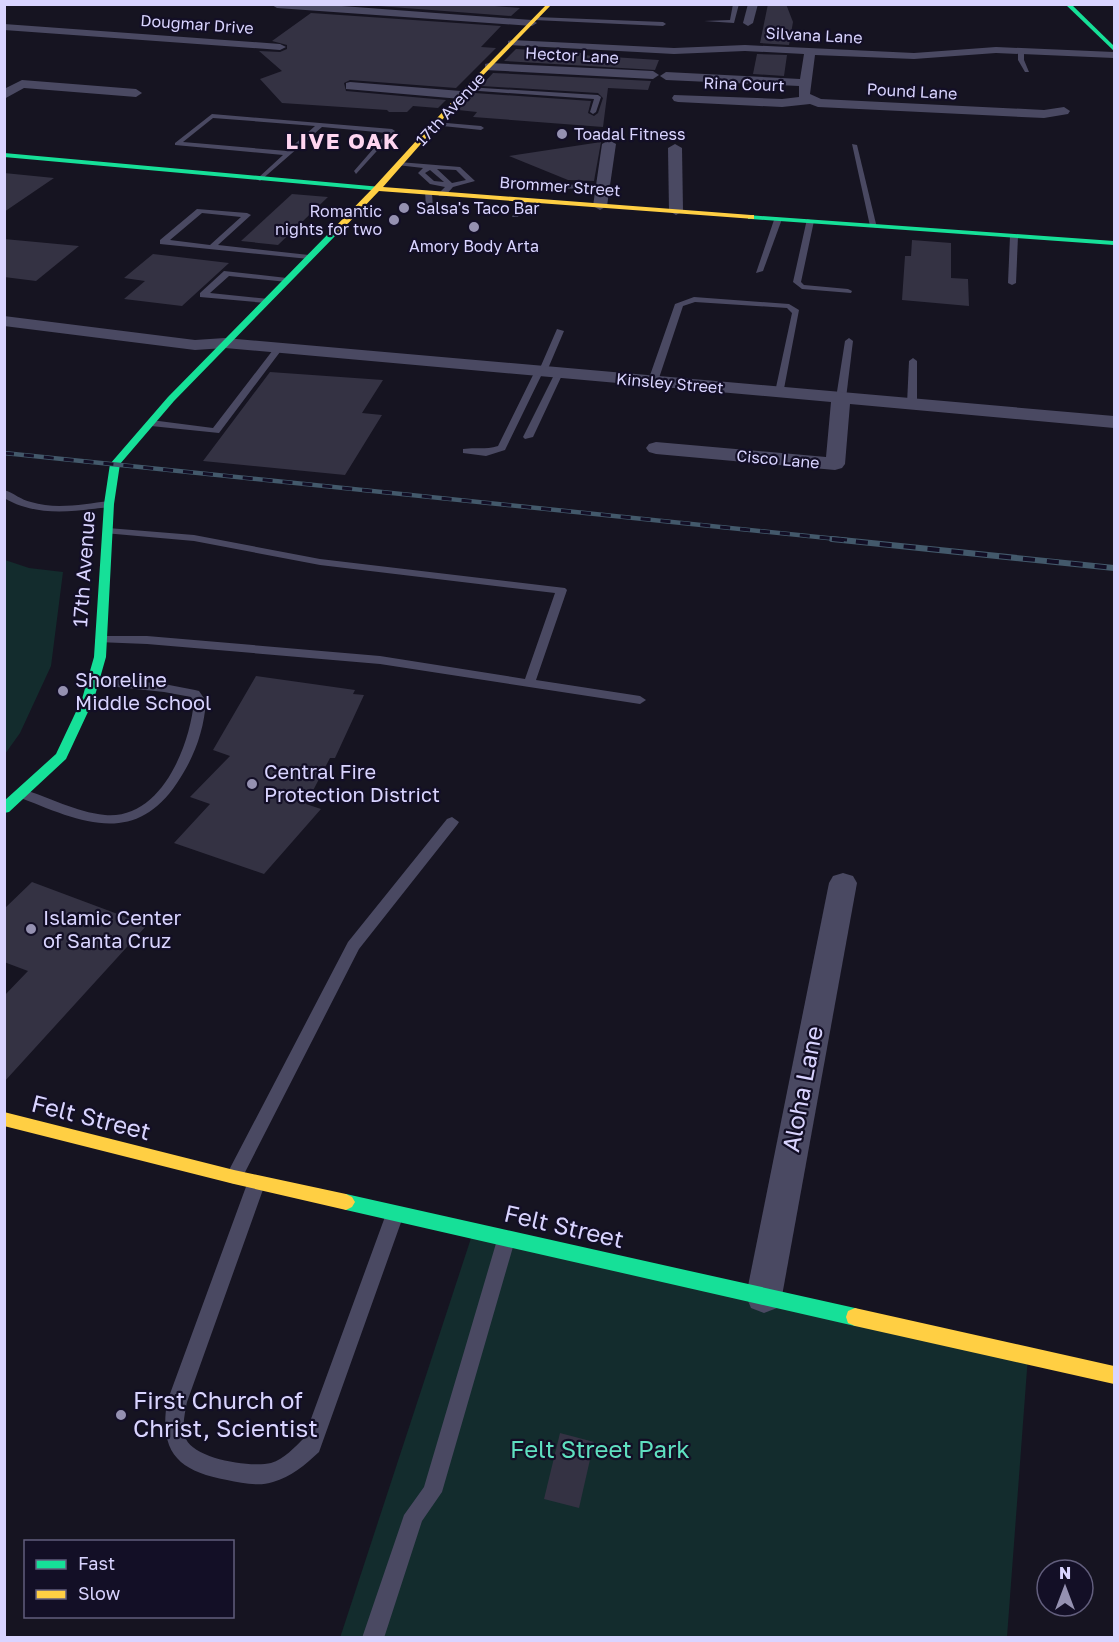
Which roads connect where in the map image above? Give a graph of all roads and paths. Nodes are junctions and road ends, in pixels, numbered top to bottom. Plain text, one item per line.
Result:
1 (550, 4) edge
2 (736, 4) edge
3 (753, 4) edge
4 (1067, 4) edge
5 (277, 5) edge
6 (534, 21) junction
7 (707, 21) dead end
8 (748, 23) dead end
9 (663, 24) dead end
10 (4, 27) edge
11 (512, 44) junction
12 (280, 47) dead end
13 (1114, 49) edge
14 (810, 51) junction
15 (1021, 51) junction
16 (1114, 54) edge
17 (489, 67) junction
18 (1027, 71) dead end
19 (652, 75) dead end
20 (666, 76) dead end
21 (805, 83) junction
22 (350, 86) dead end
23 (464, 92) junction
24 (136, 93) dead end
25 (4, 95) edge
26 (678, 98) dead end
27 (809, 100) junction
28 (1064, 111) dead end
29 (593, 112) dead end
30 (435, 124) junction
31 (320, 125) junction
32 (481, 128) dead end
33 (609, 144) dead end
34 (854, 145) dead end
35 (675, 148) dead end
36 (289, 153) junction
37 (4, 155) edge
38 (399, 164) junction
39 (430, 166) junction
40 (356, 171) dead end
41 (260, 179) junction
42 (539, 185) dead end
43 (603, 188) junction
44 (376, 189) junction
45 (440, 191) junction
46 (524, 200) junction
47 (600, 206) junction
48 (430, 208) dead end
49 (676, 211) junction
50 (515, 215) dead end
51 (778, 219) junction
52 (810, 221) junction
53 (874, 226) junction
54 (1014, 236) junction
55 (1114, 243) edge
56 (212, 247) junction
57 (309, 257) junction
58 (759, 271) dead end
59 (287, 279) junction
60 (1012, 283) dead end
61 (849, 291) dead end
62 (266, 301) junction
63 (4, 321) edge
64 (560, 331) dead end
65 (849, 341) dead end
66 (225, 343) junction
67 (279, 348) junction
68 (913, 361) dead end
69 (547, 372) junction
70 (653, 381) junction
71 (780, 392) junction
72 (842, 398) junction
73 (912, 404) junction
74 (1114, 422) edge
75 (151, 423) junction
76 (528, 437) dead end
77 (656, 448) dead end
78 (466, 451) dead end
79 (4, 493) edge
80 (109, 504) junction
81 (108, 531) junction
82 (101, 640) junction
83 (93, 681) junction
84 (529, 683) junction
85 (640, 700) dead end
86 (21, 793) junction
87 (4, 809) edge
88 (452, 822) dead end
89 (843, 883) dead end
90 (4, 1119) edge
91 (234, 1177) junction
92 (257, 1182) junction
93 (396, 1213) junction
94 (507, 1238) junction
95 (764, 1296) junction
96 (1114, 1375) edge
97 (373, 1638) edge

1 - 6 main road, 17th Avenue
2 - 7 lane
3 - 8 street
4 - 13 main road
5 - 6 street
6 - 9 lane
6 - 11 main road, 17th Avenue
10 - 12 street, Dougmar Drive
11 - 14 street, Silvana Lane
11 - 17 main road, 17th Avenue
14 - 15 street, Silvana Lane
14 - 21 street
15 - 16 street, Silvana Lane
15 - 18 lane
17 - 19 street, Hector Lane
17 - 23 main road, 17th Avenue
20 - 21 street
21 - 27 street
22 - 23 street
23 - 29 lane
23 - 30 main road, 17th Avenue
24 - 25 street
26 - 27 street, Rina Court
27 - 28 street, Pound Lane
30 - 32 lane
30 - 38 main road, 17th Avenue
31 - 36 lane
31 - 36 lane
31 - 40 lane
33 - 43 street
34 - 53 lane
35 - 49 street
36 - 41 lane
37 - 41 main road, Brommer Street
38 - 39 lane
38 - 44 main road, 17th Avenue
39 - 45 lane
39 - 45 lane
41 - 44 main road, Brommer Street
42 - 43 lane
43 - 47 street
44 - 45 main road, Brommer Street
44 - 57 main road, 17th Avenue
45 - 46 main road, Brommer Street
45 - 48 lane
46 - 47 main road, Brommer Street
46 - 50 lane
47 - 49 main road, Brommer Street
49 - 51 main road, Brommer Street
51 - 52 main road, Brommer Street
51 - 58 lane
52 - 53 main road, Brommer Street
52 - 61 lane
53 - 54 main road, Brommer Street
54 - 55 main road, Brommer Street
54 - 60 lane
56 - 56 lane
56 - 57 lane
57 - 59 main road, 17th Avenue
59 - 62 main road, 17th Avenue
59 - 62 lane
62 - 66 main road, 17th Avenue
63 - 66 street
64 - 69 lane
65 - 72 lane
66 - 67 street, Kinsley Street
66 - 75 main road, 17th Avenue
67 - 69 street, Kinsley Street
67 - 75 lane
68 - 73 lane
69 - 70 street, Kinsley Street
69 - 76 lane
69 - 78 lane
70 - 71 street, Kinsley Street
70 - 71 lane
71 - 72 street, Kinsley Street
72 - 73 street, Kinsley Street
72 - 77 street, Cisco Lane
73 - 74 street, Kinsley Street
75 - 80 main road, 17th Avenue
79 - 80 lane
80 - 81 main road, 17th Avenue
81 - 82 main road, 17th Avenue
81 - 84 lane
82 - 83 main road, 17th Avenue
82 - 84 lane
83 - 86 main road, 17th Avenue
83 - 86 lane
84 - 85 lane
86 - 87 main road, 17th Avenue
88 - 91 lane
89 - 95 street, Aloha Lane
90 - 91 main road, Felt Street
91 - 92 main road, Felt Street
92 - 93 main road, Felt Street
92 - 93 lane
93 - 94 main road, Felt Street
94 - 95 main road, Felt Street
94 - 97 lane
95 - 96 main road, Felt Street

